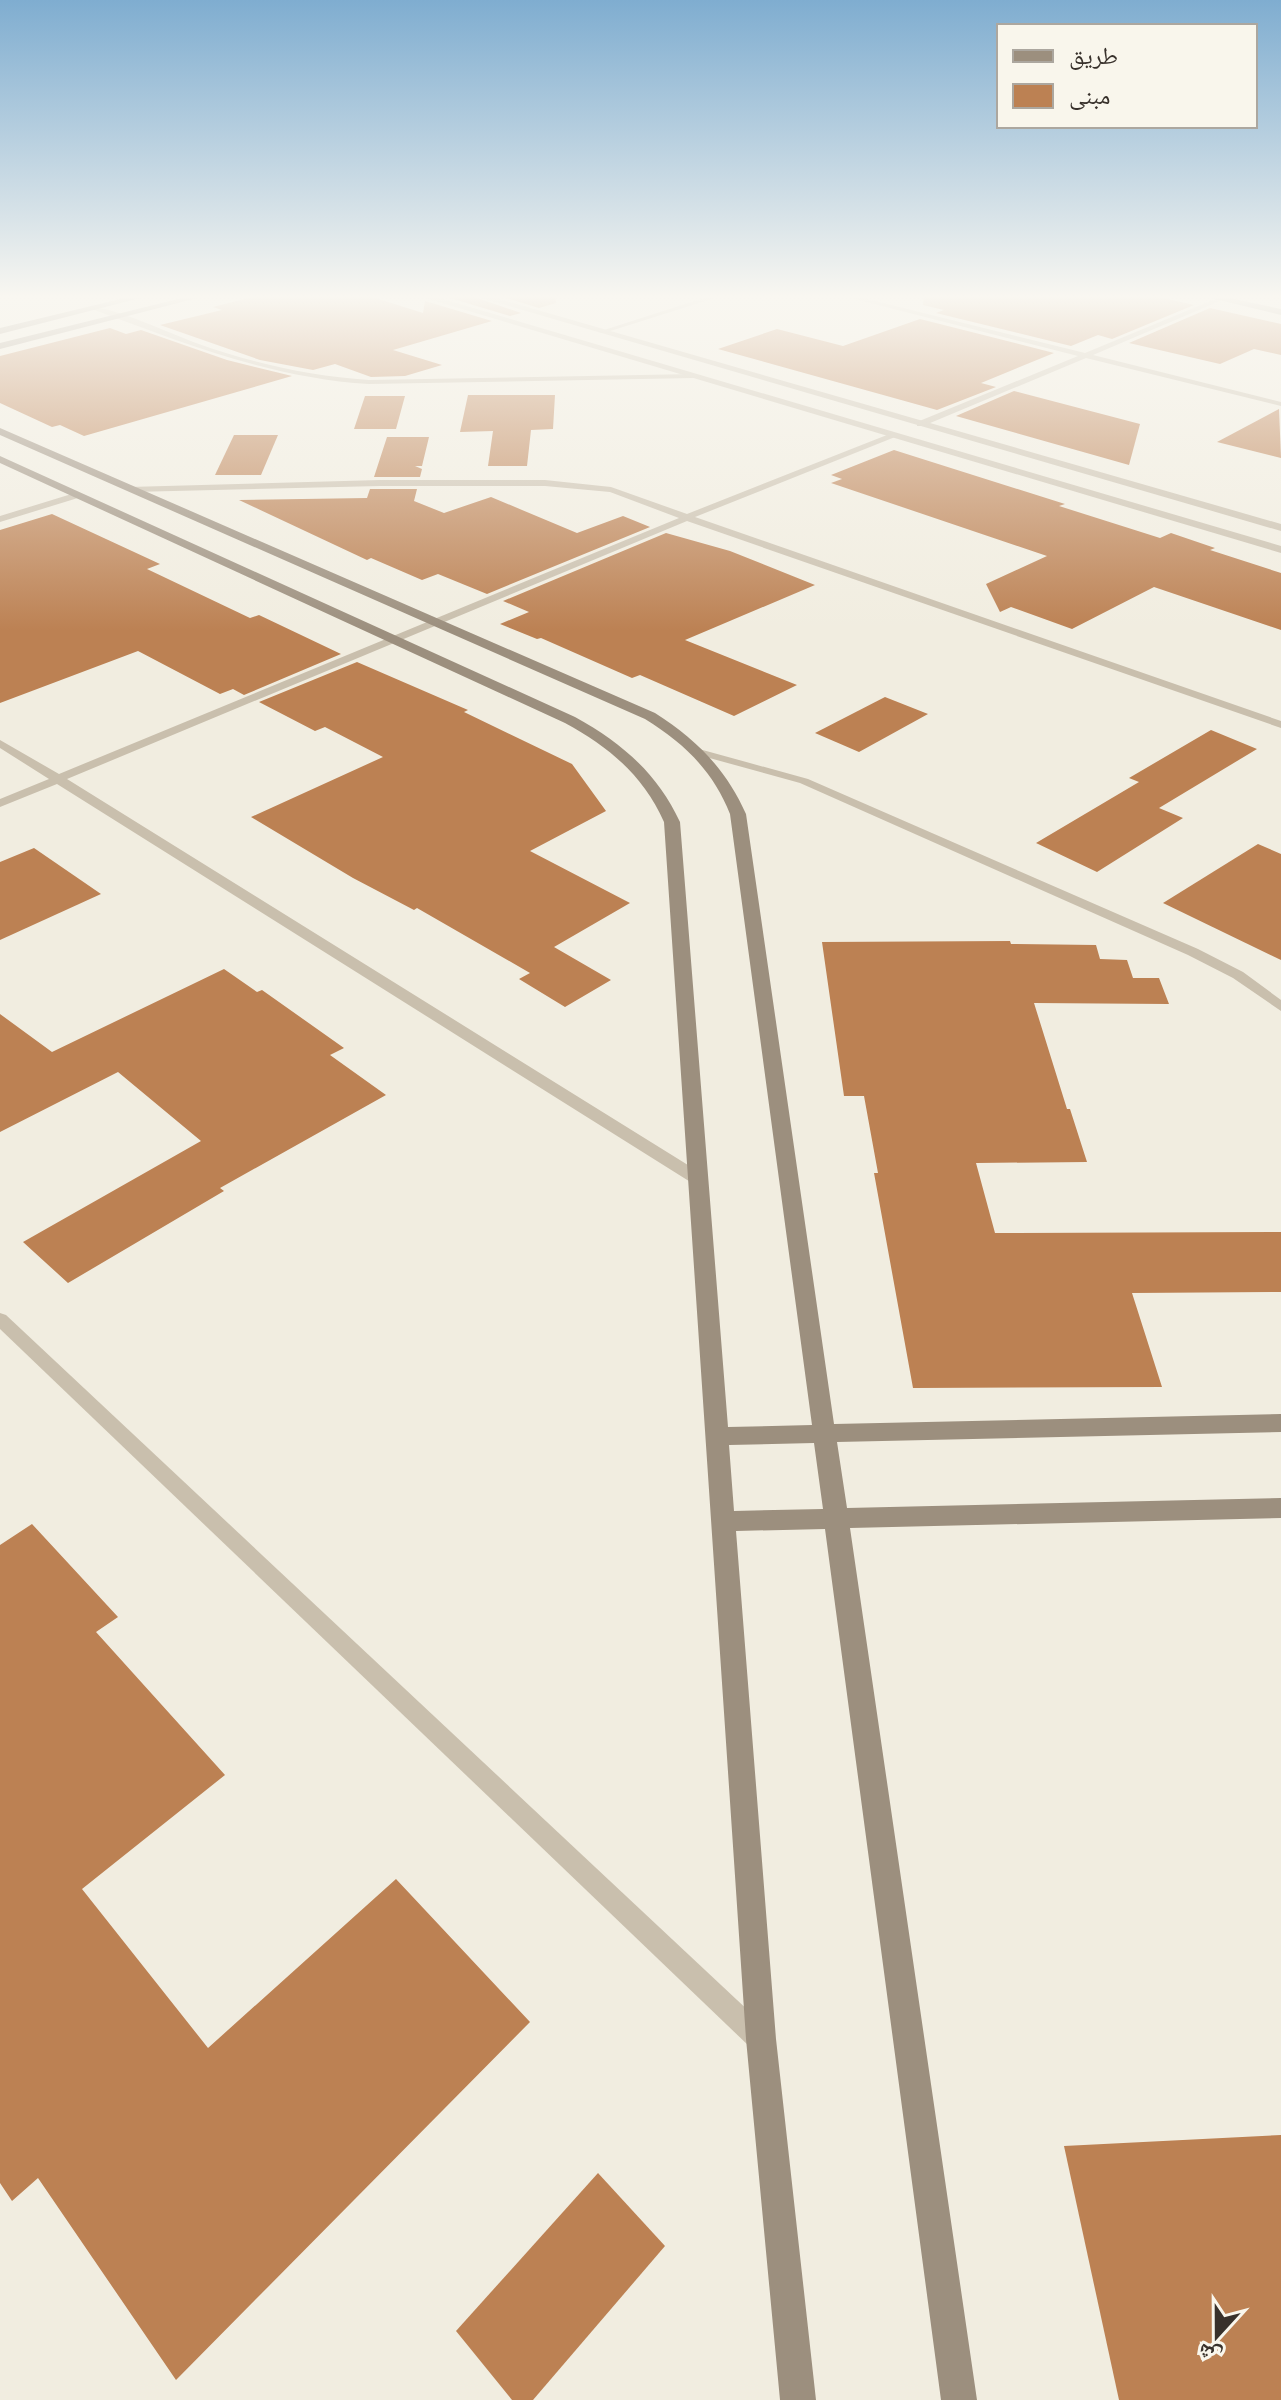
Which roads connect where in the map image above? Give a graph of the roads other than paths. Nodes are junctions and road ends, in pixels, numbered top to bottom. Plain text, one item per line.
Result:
1 (798, 407) edge
2 (861, 407) edge
3 (961, 407) edge
4 (920, 424) junction
5 (0, 431) edge
6 (892, 435) junction
7 (0, 459) edge
8 (132, 489) junction
9 (78, 495) junction
10 (688, 517) junction
11 (0, 519) edge
12 (1281, 528) edge
13 (1281, 550) edge
14 (438, 622) junction
15 (395, 640) junction
16 (1281, 725) edge
17 (0, 743) edge
18 (699, 752) junction
19 (58, 779) junction
20 (0, 803) edge
21 (1281, 1007) edge
22 (698, 1179) junction
23 (0, 1319) edge
24 (1281, 1423) edge
25 (824, 1434) junction
26 (716, 1436) junction
27 (1281, 1508) edge
28 (835, 1519) junction
29 (722, 1521) junction
30 (761, 2039) junction
31 (798, 2400) edge
32 (959, 2400) edge

1 - 6 street
2 - 4 street
3 - 4 lane
4 - 12 street
5 - 8 street
6 - 10 lane
6 - 13 street
7 - 9 street
8 - 10 lane
8 - 14 street
9 - 11 lane
9 - 15 street
10 - 14 lane
10 - 16 lane
14 - 15 lane
14 - 18 street
15 - 19 lane
15 - 22 street
17 - 19 lane
18 - 21 lane
18 - 25 street
19 - 20 lane
19 - 22 lane
22 - 26 street
23 - 30 lane
24 - 25 street
25 - 26 street
25 - 28 street
26 - 29 street
27 - 28 street
28 - 29 street
28 - 32 street
29 - 30 street
30 - 31 street

